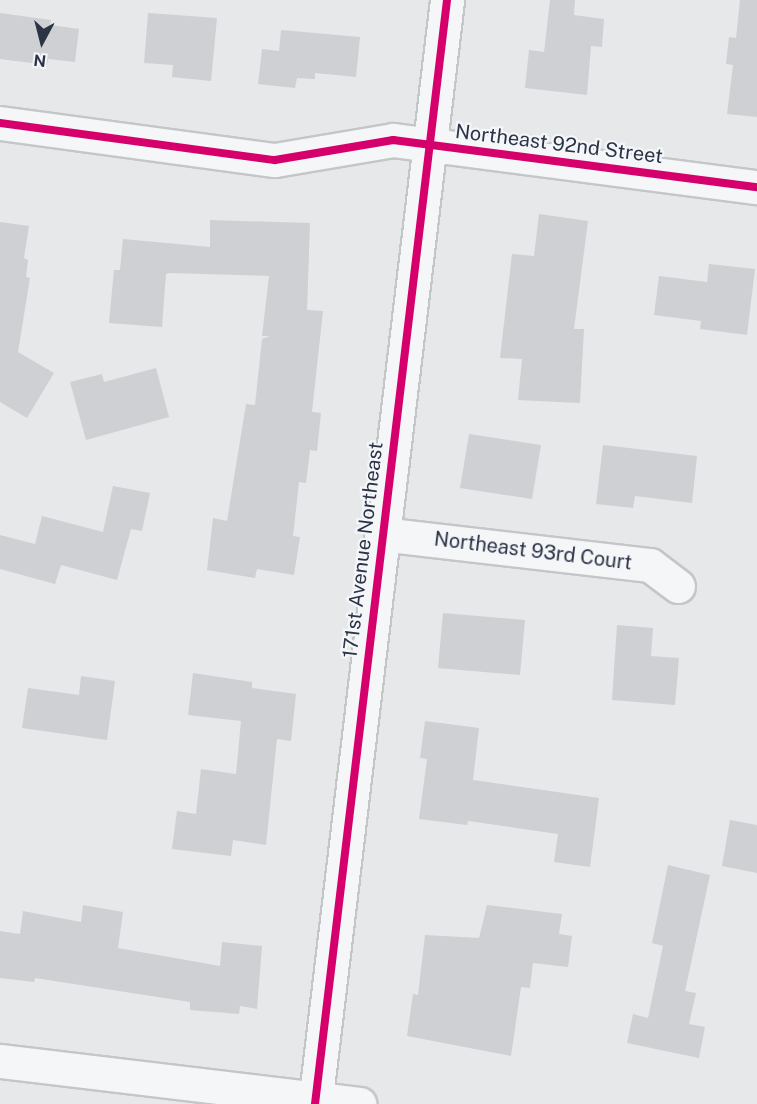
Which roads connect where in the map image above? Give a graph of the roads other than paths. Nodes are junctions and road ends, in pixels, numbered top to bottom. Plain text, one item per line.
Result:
1 (447, 0) edge
2 (0, 123) edge
3 (430, 144) junction
4 (757, 187) edge
5 (381, 534) junction
6 (678, 586) dead end
7 (0, 1061) edge
8 (315, 1102) edge
9 (359, 1104) edge

1 - 3 street, 171st Avenue Northeast
2 - 3 street, Northeast 92nd Street
3 - 4 street, Northeast 92nd Street
3 - 5 street, 171st Avenue Northeast
5 - 6 street, Northeast 93rd Court
5 - 8 street, 171st Avenue Northeast
7 - 8 street
8 - 9 street

